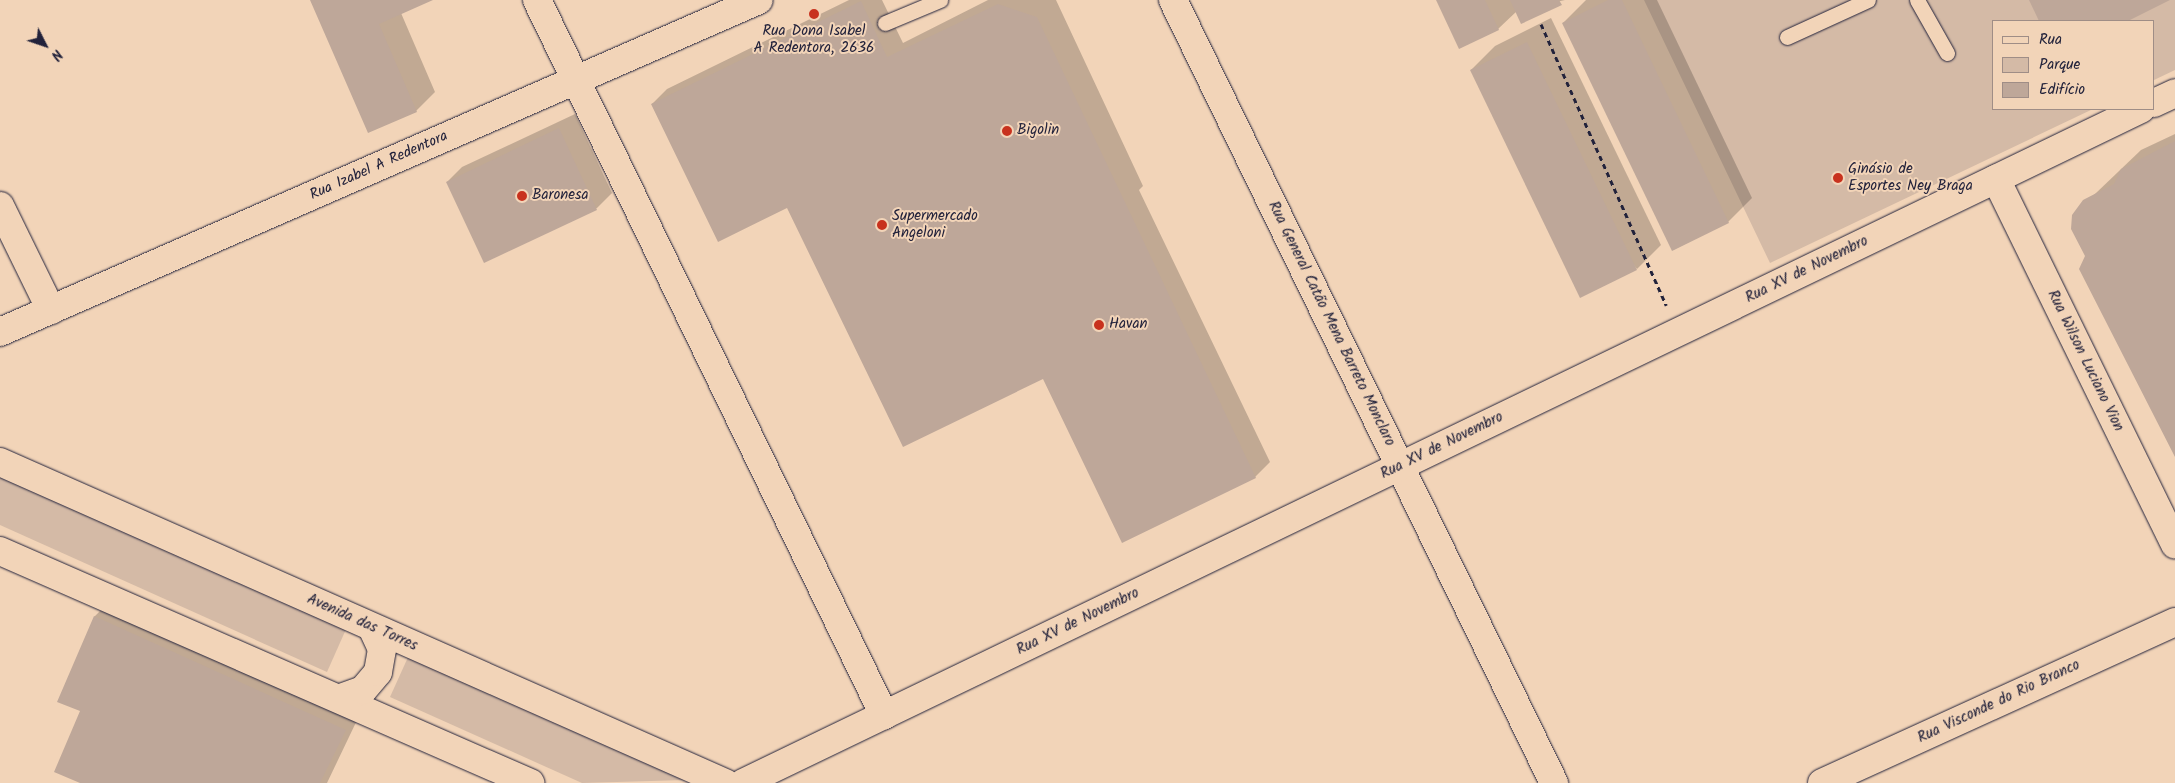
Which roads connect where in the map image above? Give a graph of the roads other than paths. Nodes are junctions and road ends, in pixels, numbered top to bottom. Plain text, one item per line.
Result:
1 (537, 0) edge
2 (759, 0) edge
3 (940, 0) edge
4 (1173, 0) edge
5 (1868, 0) edge
6 (1917, 0) edge
7 (886, 23) dead end
8 (1787, 38) dead end
9 (1948, 53) dead end
10 (576, 80) junction
11 (2175, 93) edge
12 (2155, 103) edge
13 (2140, 110) edge
14 (1996, 179) junction
15 (0, 206) edge
16 (50, 310) junction
17 (0, 332) edge
18 (0, 462) edge
19 (1400, 466) junction
20 (2175, 544) edge
21 (0, 551) edge
22 (2175, 622) edge
23 (372, 628) junction
24 (341, 698) junction
25 (884, 715) junction
26 (530, 783) edge
27 (724, 783) edge
28 (743, 783) edge
29 (1554, 783) edge
30 (1822, 783) edge

1 - 10 street
2 - 10 street, Rua Izabel A Redentora
3 - 7 lane
4 - 19 street, Rua General Catão Mena Barreto Monclaro
5 - 8 lane
6 - 9 lane
10 - 16 street, Rua Izabel A Redentora
10 - 25 street
11 - 12 street
13 - 14 street, Rua XV de Novembro
14 - 19 street, Rua XV de Novembro
14 - 20 street, Rua Wilson Luciano Vion
15 - 16 street
16 - 17 street, Rua Izabel A Redentora
18 - 23 street, Avenida das Torres
19 - 25 street, Rua XV de Novembro
19 - 29 street, Rua General Catão Mena Barreto Monclaro
21 - 24 street
22 - 30 street, Rua Visconde do Rio Branco
23 - 24 street
23 - 27 street, Avenida das Torres
24 - 26 street
25 - 28 street, Rua XV de Novembro

